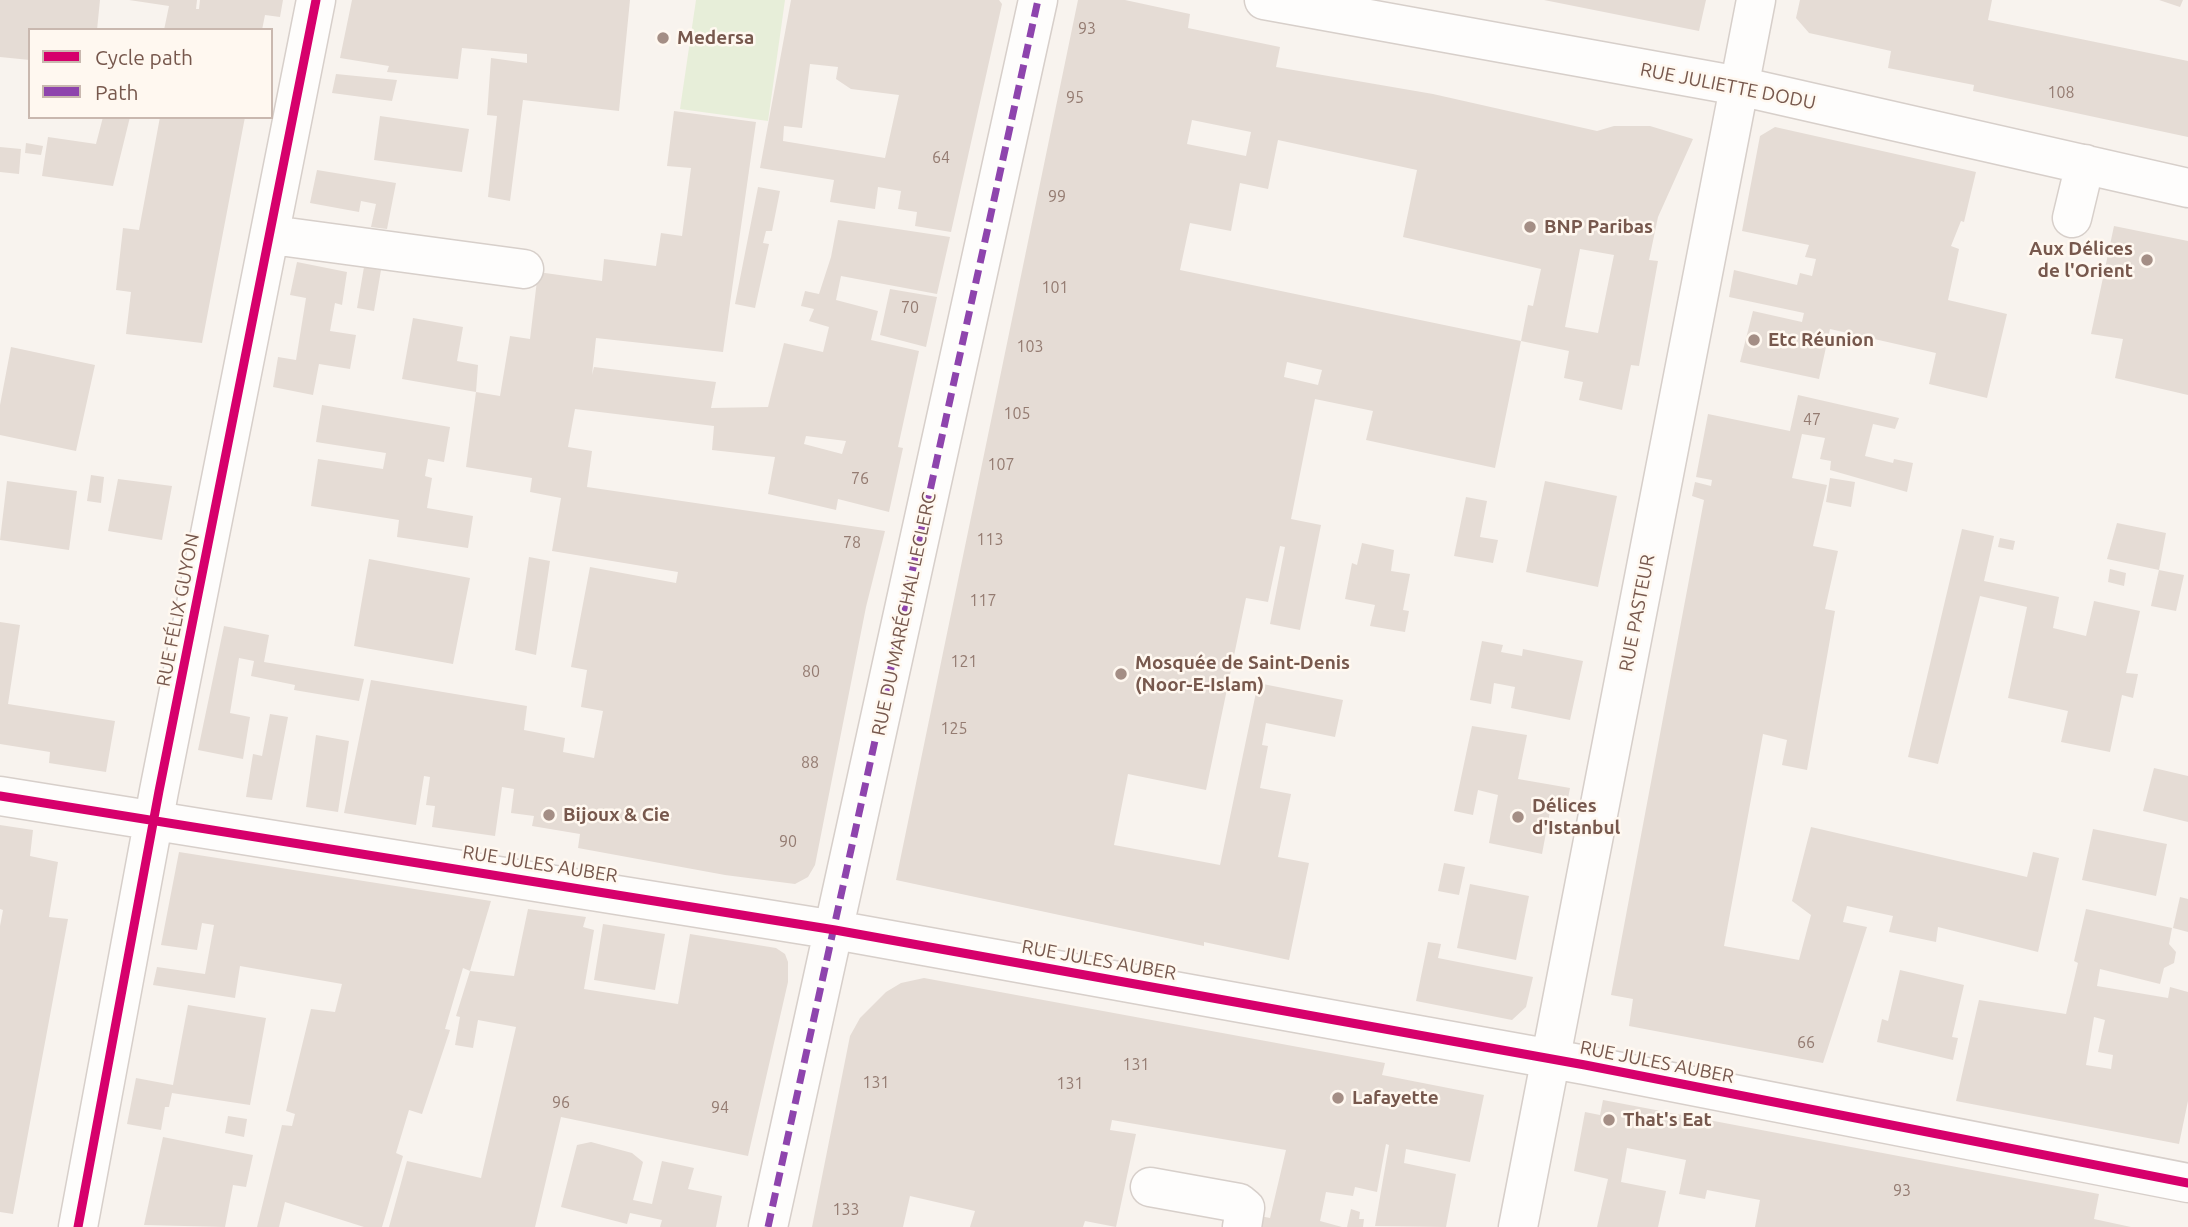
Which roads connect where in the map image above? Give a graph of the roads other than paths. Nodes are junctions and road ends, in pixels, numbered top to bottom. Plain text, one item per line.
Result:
1 (317, 0) edge
2 (1038, 0) edge
3 (1264, 0) edge
4 (1756, 0) edge
5 (1739, 86) junction
6 (2085, 164) junction
7 (2188, 188) edge
8 (2072, 218) dead end
9 (272, 235) junction
10 (524, 269) dead end
11 (0, 796) edge
12 (154, 818) junction
13 (835, 930) junction
14 (1550, 1061) junction
15 (2188, 1183) edge
16 (1150, 1187) dead end
17 (78, 1227) edge
18 (768, 1227) edge
19 (1242, 1227) edge
20 (1518, 1227) edge

1 - 9 street, RUE FÉLIX GUYON
2 - 13 street, RUE DU MARÉCHAL LECLERC
3 - 5 street, RUE JULIETTE DODU
4 - 5 street, RUE PASTEUR
5 - 6 street, RUE JULIETTE DODU
5 - 14 street, RUE PASTEUR
6 - 7 street, RUE JULIETTE DODU
6 - 8 street
9 - 10 street
9 - 12 street, RUE FÉLIX GUYON
11 - 12 street, RUE JULES AUBER
12 - 13 street, RUE JULES AUBER
12 - 17 street, RUE FÉLIX GUYON
13 - 14 street, RUE JULES AUBER
13 - 18 street, RUE DU MARÉCHAL LECLERC
14 - 15 street, RUE JULES AUBER
14 - 20 street, RUE PASTEUR
16 - 19 street

